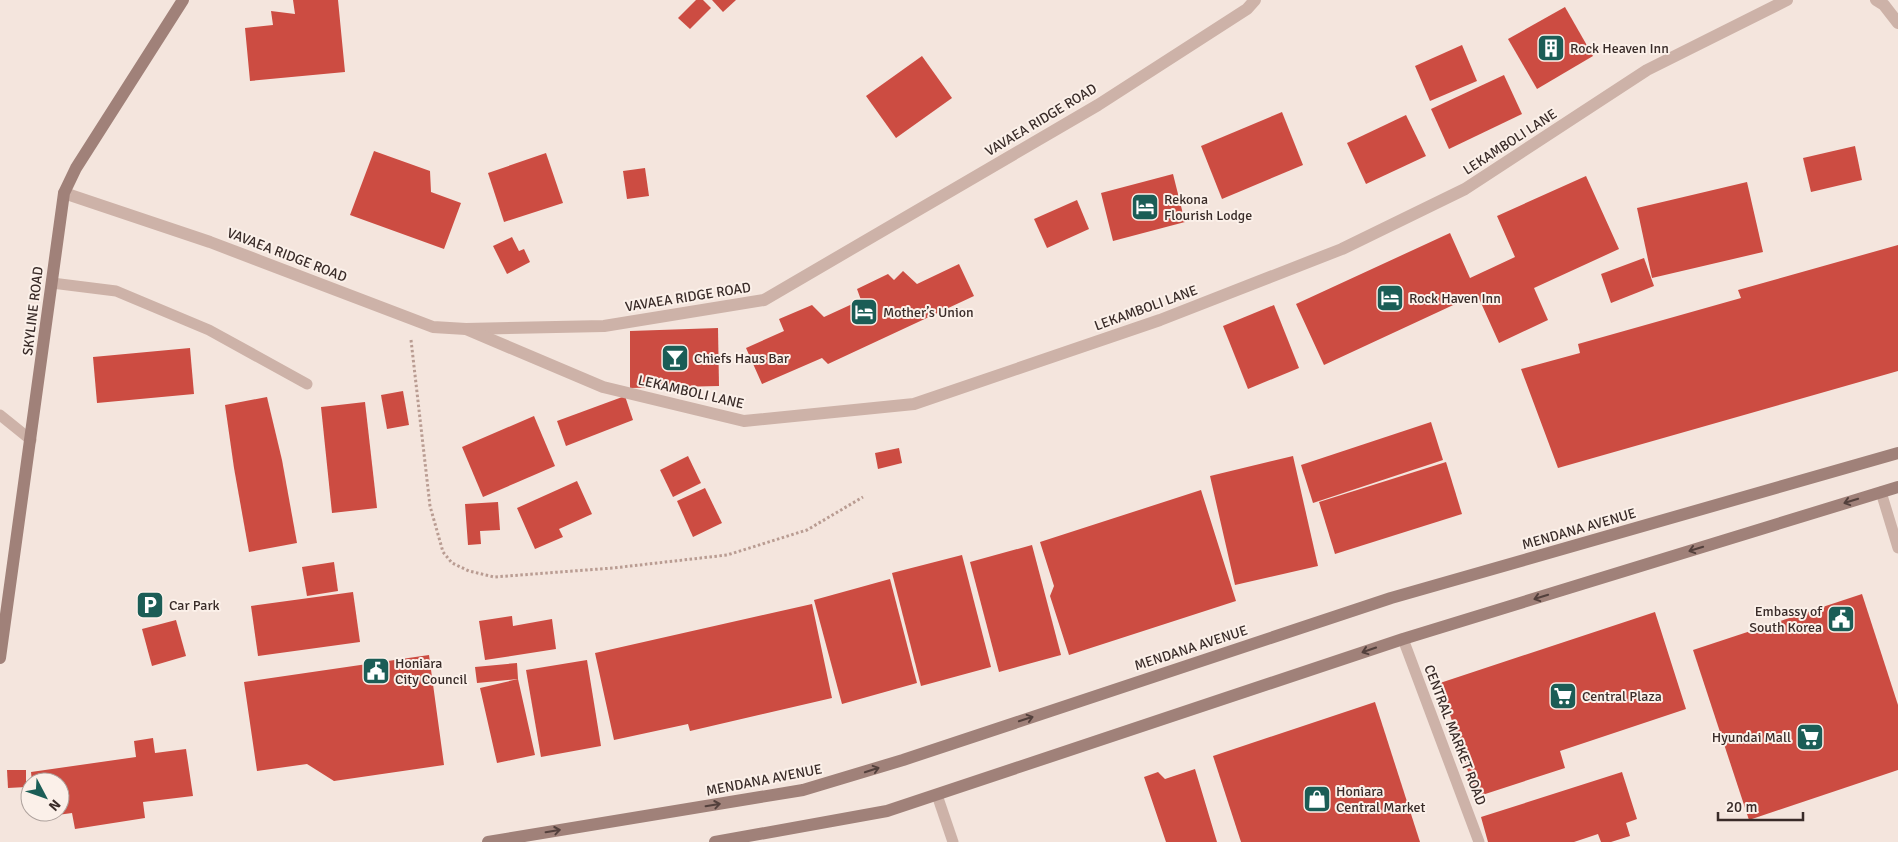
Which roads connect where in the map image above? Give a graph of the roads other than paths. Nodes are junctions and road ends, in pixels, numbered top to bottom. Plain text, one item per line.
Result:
1 (183, 0) edge
2 (1255, 0) edge
3 (1787, 0) edge
4 (1876, 0) edge
5 (1898, 23) edge
6 (64, 193) junction
7 (52, 283) junction
8 (466, 329) junction
9 (307, 384) dead end
10 (0, 415) edge
11 (31, 440) junction
12 (1898, 453) edge
13 (1898, 487) edge
14 (1881, 492) junction
15 (1898, 548) edge
16 (1403, 639) junction
17 (0, 658) edge
18 (937, 795) junction
19 (488, 842) edge
20 (715, 842) edge
21 (953, 842) edge
22 (1479, 842) edge

1 - 6 main road, SKYLINE ROAD
2 - 8 street, VAVAEA RIDGE ROAD
3 - 8 street, LEKAMBOLI LANE
4 - 5 street
6 - 7 main road, SKYLINE ROAD
6 - 8 street, VAVAEA RIDGE ROAD
7 - 9 lane
7 - 11 main road, SKYLINE ROAD
10 - 11 lane
11 - 17 main road, SKYLINE ROAD
19 -> 12 main road, MENDANA AVENUE
13 - 14 main road
14 - 15 lane
14 -> 16 main road
16 -> 18 main road
16 - 22 lane, CENTRAL MARKET ROAD
18 - 20 main road
18 - 21 lane

